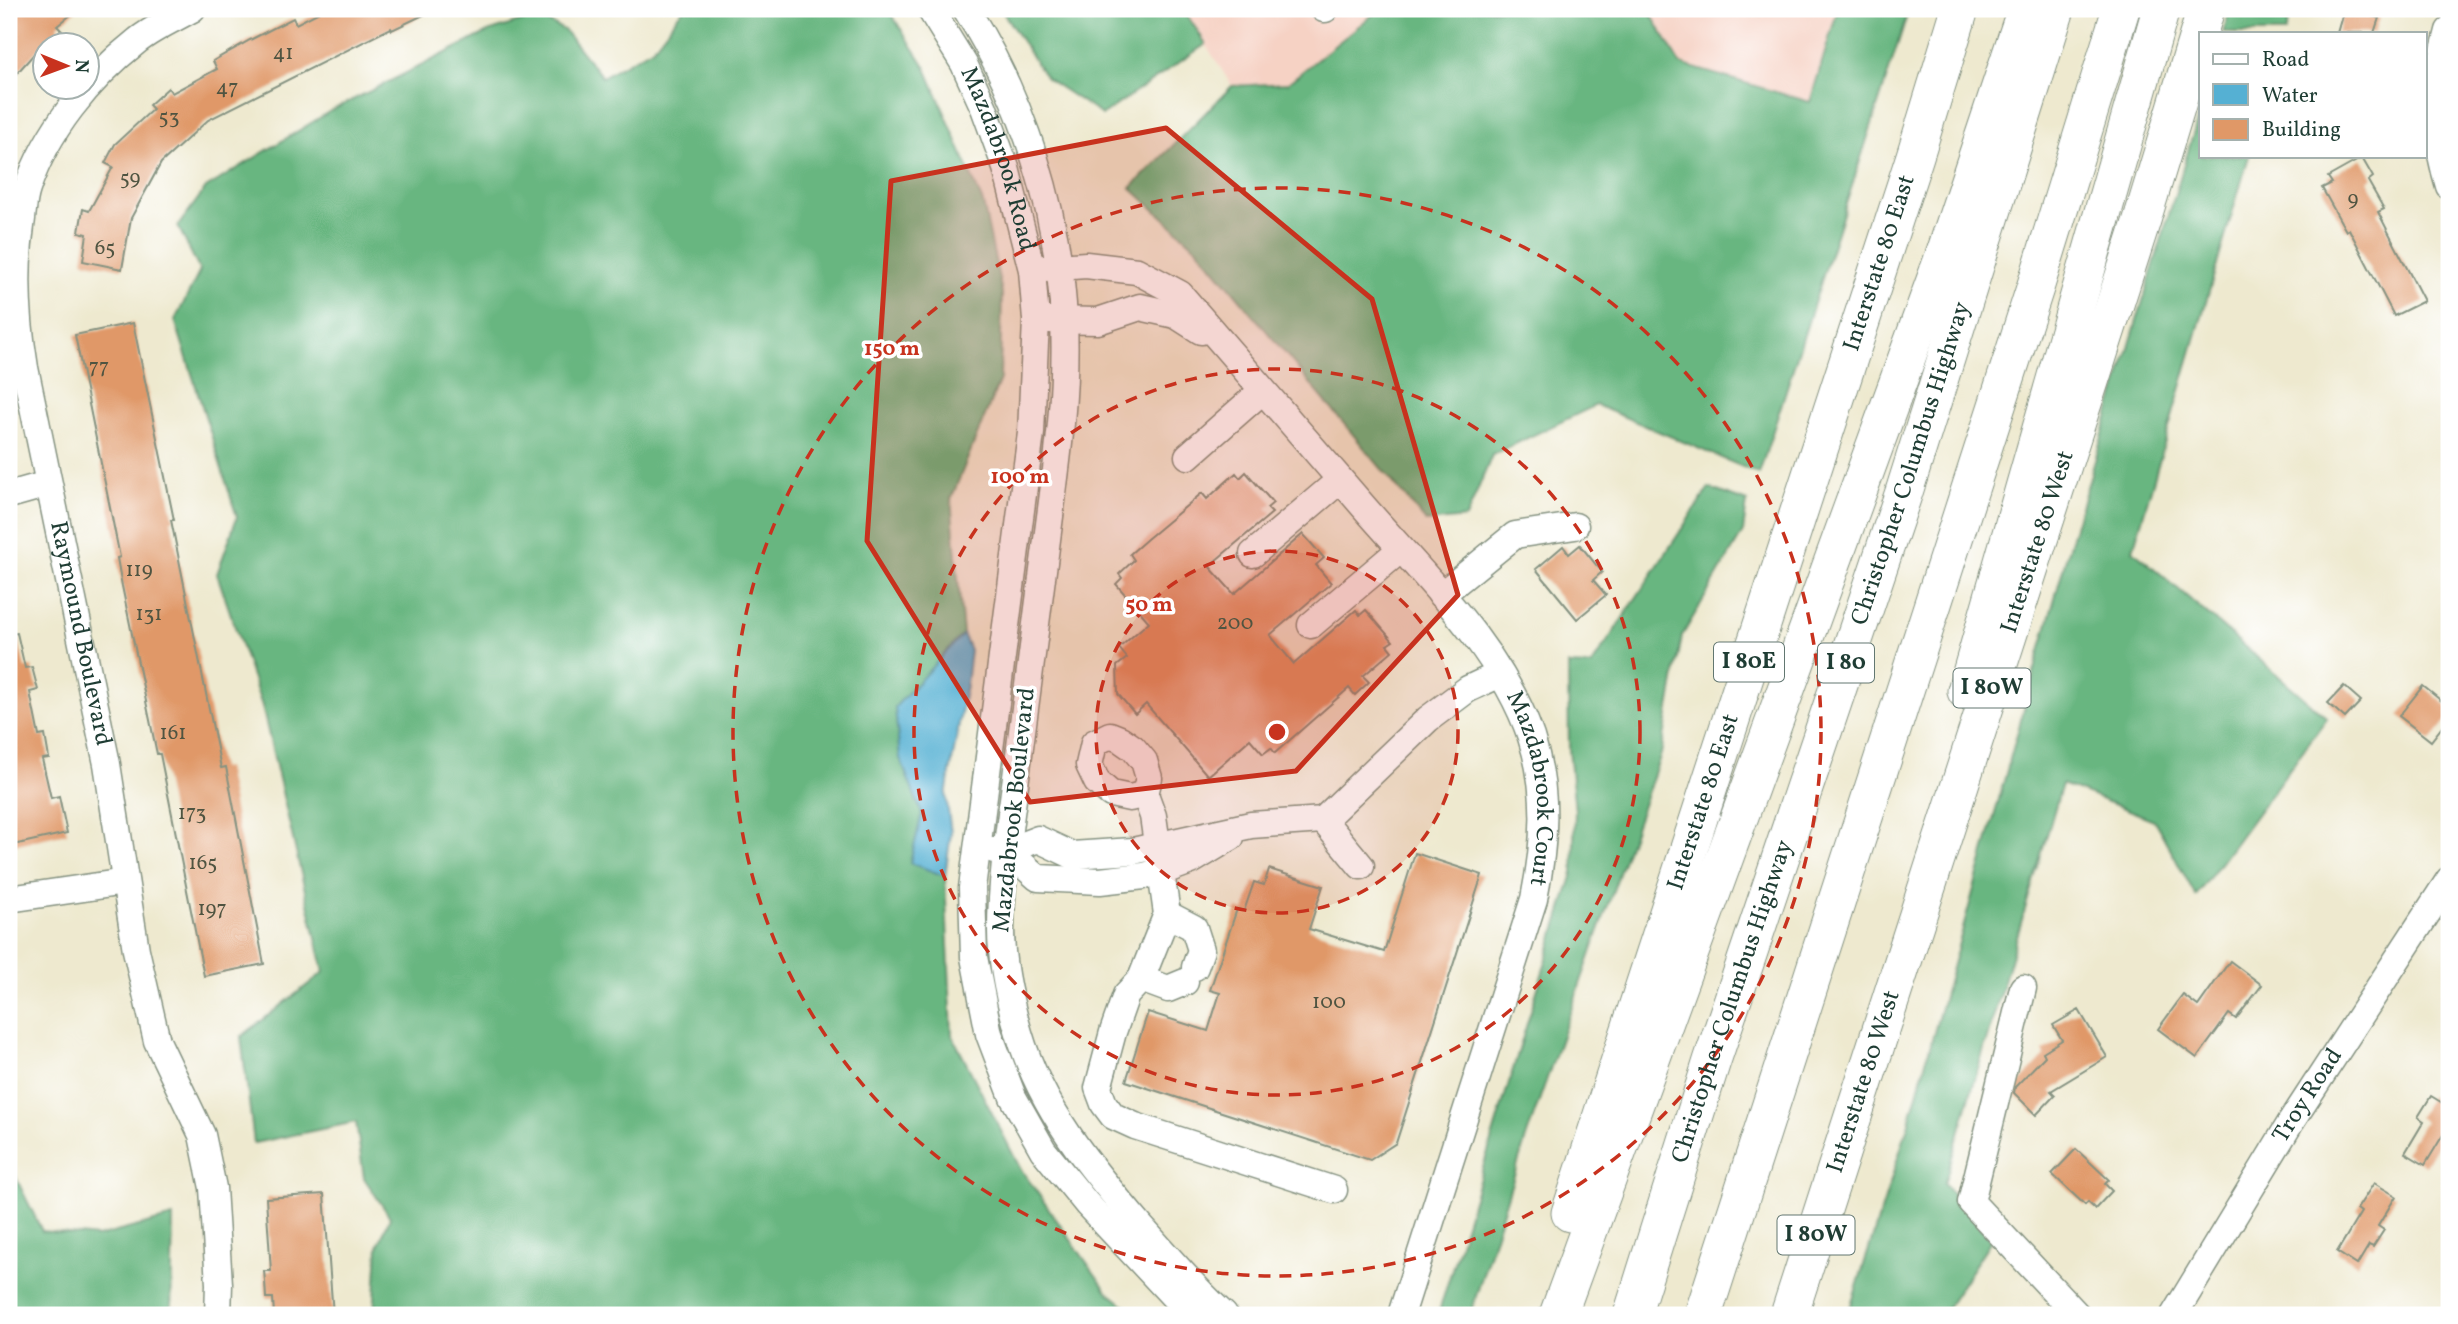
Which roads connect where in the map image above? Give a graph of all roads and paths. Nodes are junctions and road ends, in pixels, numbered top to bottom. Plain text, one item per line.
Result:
1 (192, 9) edge
2 (930, 9) edge
3 (966, 9) edge
4 (1960, 9) edge
5 (2026, 9) edge
6 (2056, 9) edge
7 (2121, 9) edge
8 (2161, 9) edge
9 (2206, 9) edge
10 (2449, 31) edge
11 (2199, 32) edge
12 (2199, 32) edge
13 (2449, 186) edge
14 (18, 188) edge
15 (1059, 266) junction
16 (1032, 270) junction
17 (1036, 320) junction
18 (1064, 320) junction
19 (1225, 347) junction
20 (1262, 391) junction
21 (1188, 456) dead end
22 (1340, 480) junction
23 (48, 484) junction
24 (9, 495) edge
25 (1575, 526) dead end
26 (1401, 549) junction
27 (1253, 554) dead end
28 (1441, 595) junction
29 (1311, 625) dead end
30 (1500, 674) junction
31 (1145, 794) dead end
32 (1323, 820) junction
33 (1251, 825) junction
34 (1156, 845) junction
35 (976, 849) junction
36 (1007, 851) junction
37 (1361, 866) dead end
38 (1161, 872) junction
39 (2449, 880) edge
40 (125, 882) junction
41 (9, 899) edge
42 (1167, 914) junction
43 (1141, 979) junction
44 (2023, 988) dead end
45 (1842, 1156) junction
46 (1334, 1189) dead end
47 (218, 1315) edge
48 (1191, 1315) edge
49 (1224, 1315) edge
50 (1401, 1315) edge
51 (1537, 1315) edge
52 (1558, 1315) edge
53 (1632, 1315) edge
54 (1703, 1315) edge
55 (1789, 1315) edge
56 (2077, 1315) edge
57 (2174, 1315) edge

1 - 14 street, Raymound Boulevard
2 - 16 street, Mazdabrook Road
3 - 15 street, Mazdabrook Road
4 - 51 highway, Interstate 80 East / I 80E
5 - 52 highway
6 - 53 highway, Christopher Columbus Highway / I 80
7 - 54 highway, I 80
8 - 45 highway
9 - 12 highway, Interstate 80 West / I 80W
10 - 13 street
11 - 45 highway, Interstate 80 West / I 80W
14 - 23 street, Raymound Boulevard
15 - 16 street, Mazdabrook Court
15 - 18 street, Mazdabrook Road
15 - 19 street, Mazdabrook Court
16 - 17 street, Mazdabrook Road
17 - 18 street, Mazdabrook Court
17 - 35 street, Mazdabrook Boulevard
18 - 19 street, Mazdabrook Court
18 - 36 street, Mazdabrook Boulevard
19 - 20 street, Mazdabrook Court
20 - 21 street
20 - 22 street, Mazdabrook Court
22 - 26 street, Mazdabrook Court
22 - 27 street
23 - 24 street
23 - 40 street, Raymound Boulevard
25 - 28 street
26 - 28 street, Mazdabrook Court
26 - 29 street
28 - 30 street, Mazdabrook Court
30 - 32 street
30 - 50 street, Mazdabrook Court
31 - 34 street
32 - 33 street
32 - 37 street
33 - 34 street
33 - 38 street
34 - 36 street
34 - 38 street
35 - 36 street
35 - 48 street, Mazdabrook Boulevard
36 - 38 street
36 - 49 street, Mazdabrook Boulevard
38 - 42 street
39 - 57 street, Troy Road
40 - 41 street
40 - 47 street, Raymound Boulevard
42 - 43 street
42 - 43 street
43 - 46 street
44 - 56 street
45 - 55 highway, Interstate 80 West / I 80W

